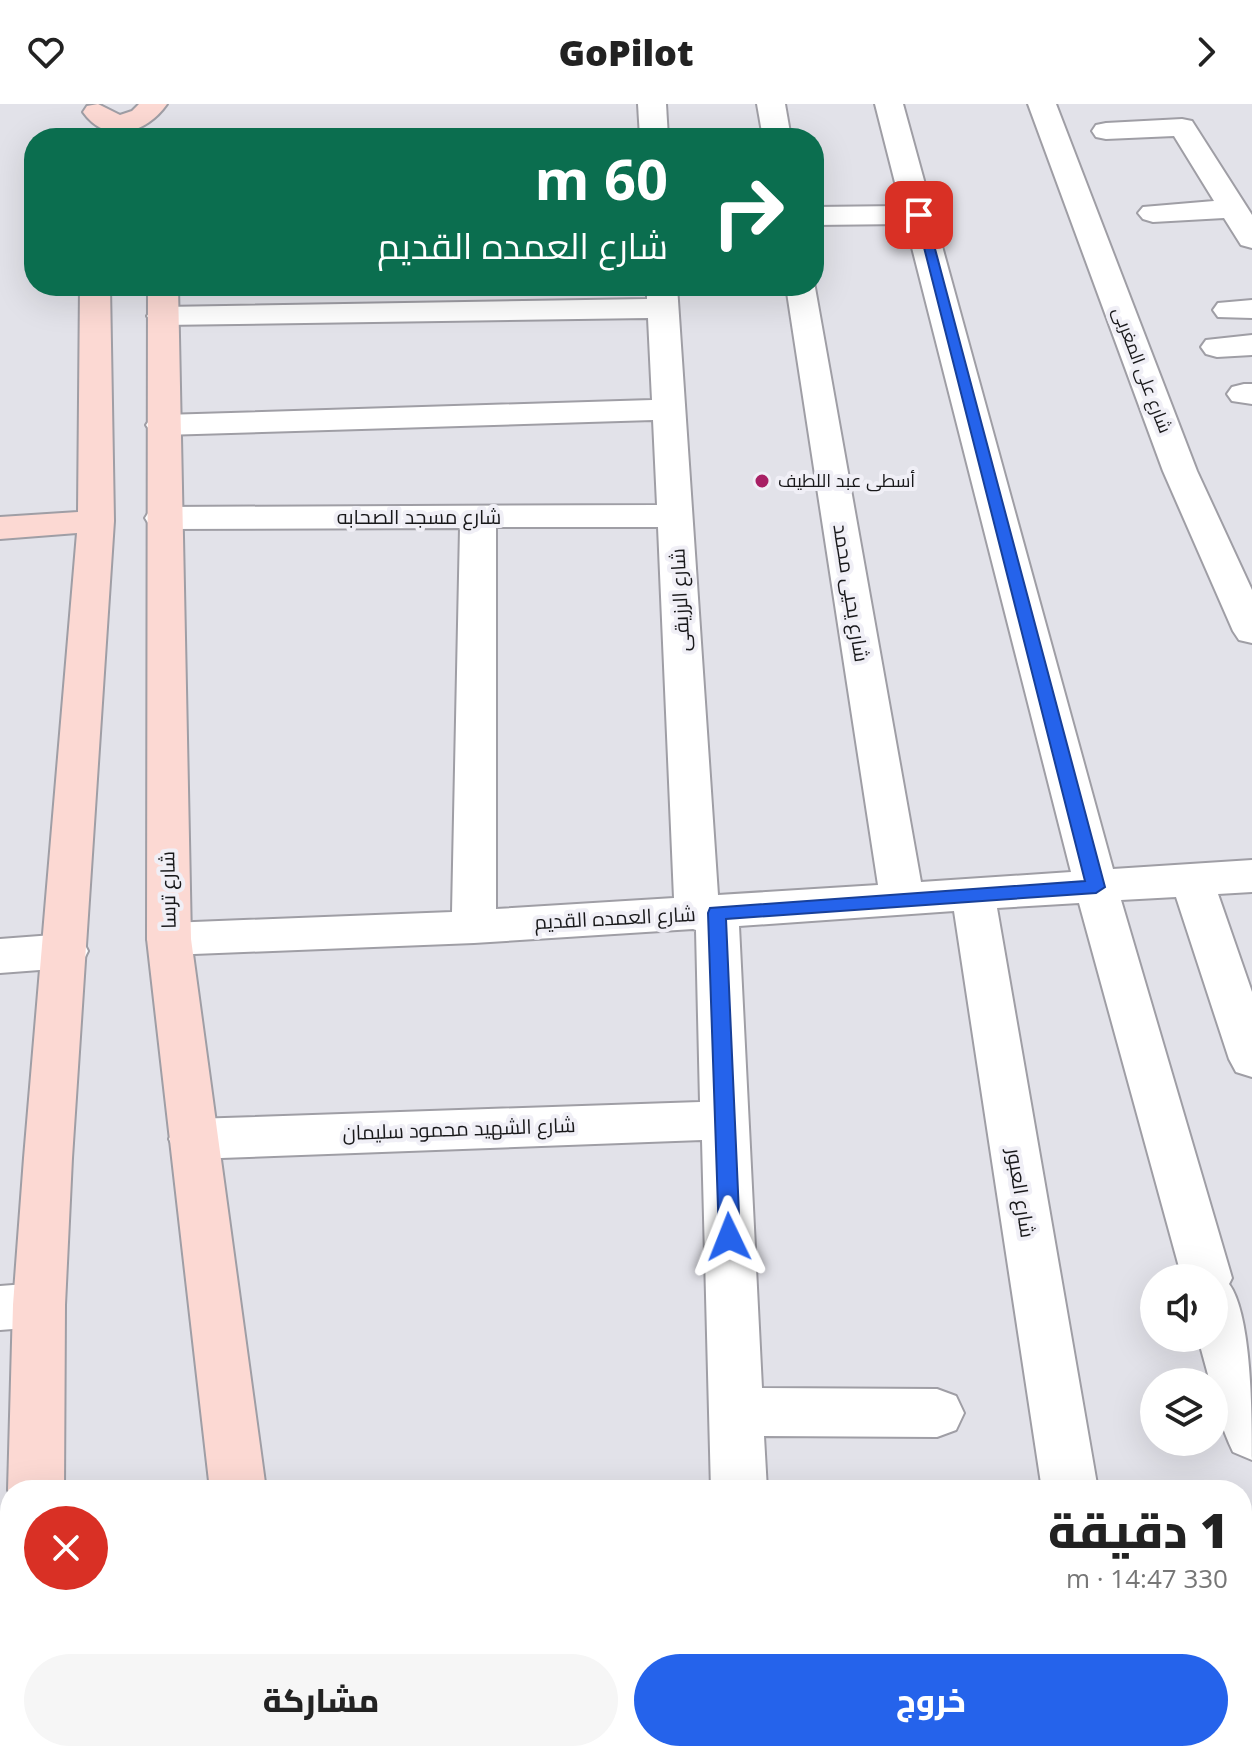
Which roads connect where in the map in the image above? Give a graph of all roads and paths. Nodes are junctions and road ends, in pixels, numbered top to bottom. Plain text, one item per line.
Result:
1 (153, 104) edge
2 (164, 104) edge
3 (652, 104) edge
4 (771, 104) edge
5 (889, 104) edge
6 (1042, 104) edge
7 (97, 118) edge
8 (164, 128) edge
9 (653, 128) edge
10 (775, 128) edge
11 (1106, 131) dead end
12 (1233, 209) junction
13 (1153, 213) dead end
14 (919, 215) junction
15 (824, 216) edge
16 (1252, 239) edge
17 (95, 296) edge
18 (803, 296) edge
19 (663, 297) edge
20 (369, 299) edge
21 (163, 301) edge
22 (1252, 345) edge
23 (1217, 347) dead end
24 (669, 409) junction
25 (163, 425) junction
26 (675, 516) junction
27 (478, 517) junction
28 (163, 518) junction
29 (96, 521) junction
30 (0, 528) edge
31 (1252, 631) edge
32 (1252, 876) edge
33 (1192, 881) junction
34 (1096, 887) junction
35 (973, 895) junction
36 (902, 900) junction
37 (707, 913) junction
38 (474, 927) junction
39 (169, 939) junction
40 (66, 951) junction
41 (0, 956) edge
42 (1252, 1059) edge
43 (725, 1120) junction
44 (193, 1139) junction
45 (1203, 1264) edge
46 (20, 1306) edge
47 (1228, 1350) edge
48 (736, 1412) junction
49 (937, 1413) dead end
50 (1252, 1435) edge
51 (35, 1480) edge
52 (234, 1480) edge
53 (739, 1480) edge
54 (1068, 1480) edge

1 - 7 main road
2 - 8 main road
3 - 9 street
4 - 10 street
5 - 14 street
6 - 31 street, شارع على المغربى
11 - 12 street
12 - 13 street
12 - 16 street
14 - 15 street
14 - 34 street
17 - 29 main road
18 - 36 street, شارع يحيى محمد
19 - 20 street
19 - 24 street, شارع الرزيقى
20 - 21 street
21 - 25 main road, شارع ترسا
22 - 23 street
24 - 25 street
24 - 26 street, شارع الرزيقى
25 - 28 main road, شارع ترسا
26 - 27 street, شارع مسجد الصحابه
26 - 37 street, شارع الرزيقى
27 - 28 street, شارع مسجد الصحابه
27 - 38 street
28 - 39 main road, شارع ترسا
29 - 30 main road
29 - 40 main road
32 - 33 street, شارع العمده القديم
33 - 34 street, شارع العمده القديم
33 - 42 street
34 - 35 street, شارع العمده القديم
34 - 45 street
35 - 36 street, شارع العمده القديم
35 - 54 street, شارع العبور
36 - 37 street, شارع العمده القديم
37 - 38 street, شارع العمده القديم
37 - 43 street, شارع الرزيقى
38 - 39 street, شارع العمده القديم
39 - 44 main road, شارع ترسا
40 - 41 street
40 - 46 main road
43 - 44 street, شارع الشهيد محمود سليمان
43 - 48 street, شارع الرزيقى
44 - 52 main road, شارع ترسا
46 - 51 main road
47 - 50 street
48 - 49 street
48 - 53 street, شارع الرزيقى

